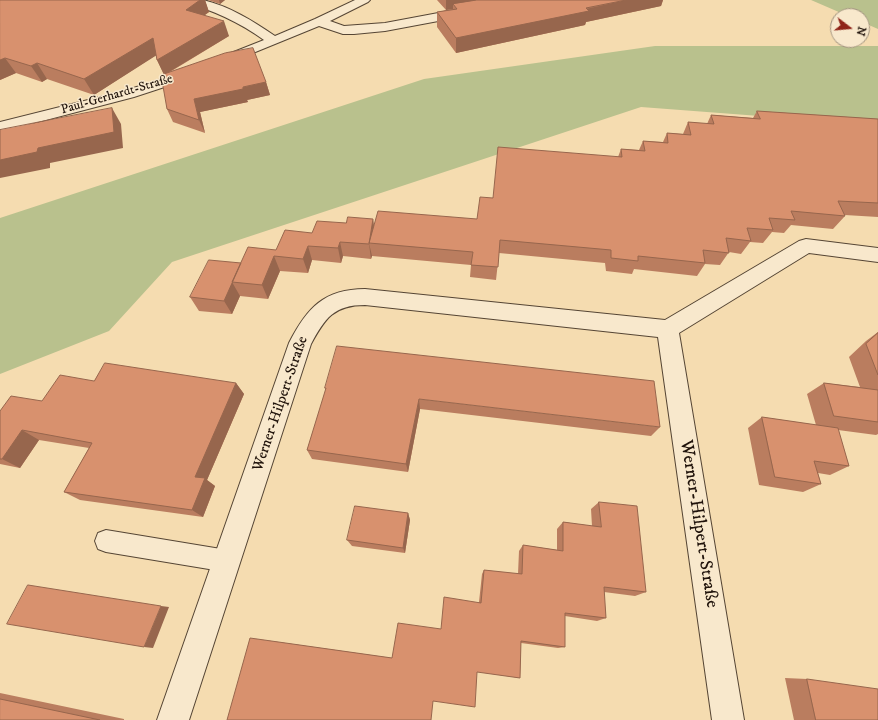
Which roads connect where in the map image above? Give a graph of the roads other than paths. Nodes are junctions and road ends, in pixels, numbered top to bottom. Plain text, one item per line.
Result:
1 (187, 0) edge
2 (364, 0) edge
3 (476, 10) edge
4 (319, 22) junction
5 (274, 41) junction
6 (0, 127) edge
7 (878, 255) edge
8 (668, 329) junction
9 (106, 541) dead end
10 (227, 561) junction
11 (173, 720) edge
12 (728, 720) edge

1 - 5 street
2 - 4 street, Paul-Gerhardt-Straße
3 - 4 street
4 - 5 street, Paul-Gerhardt-Straße
5 - 6 street, Paul-Gerhardt-Straße
7 - 8 street
8 - 10 street, Werner-Hilpert-Straße
8 - 12 street, Werner-Hilpert-Straße
9 - 10 lane
10 - 11 street, Werner-Hilpert-Straße

